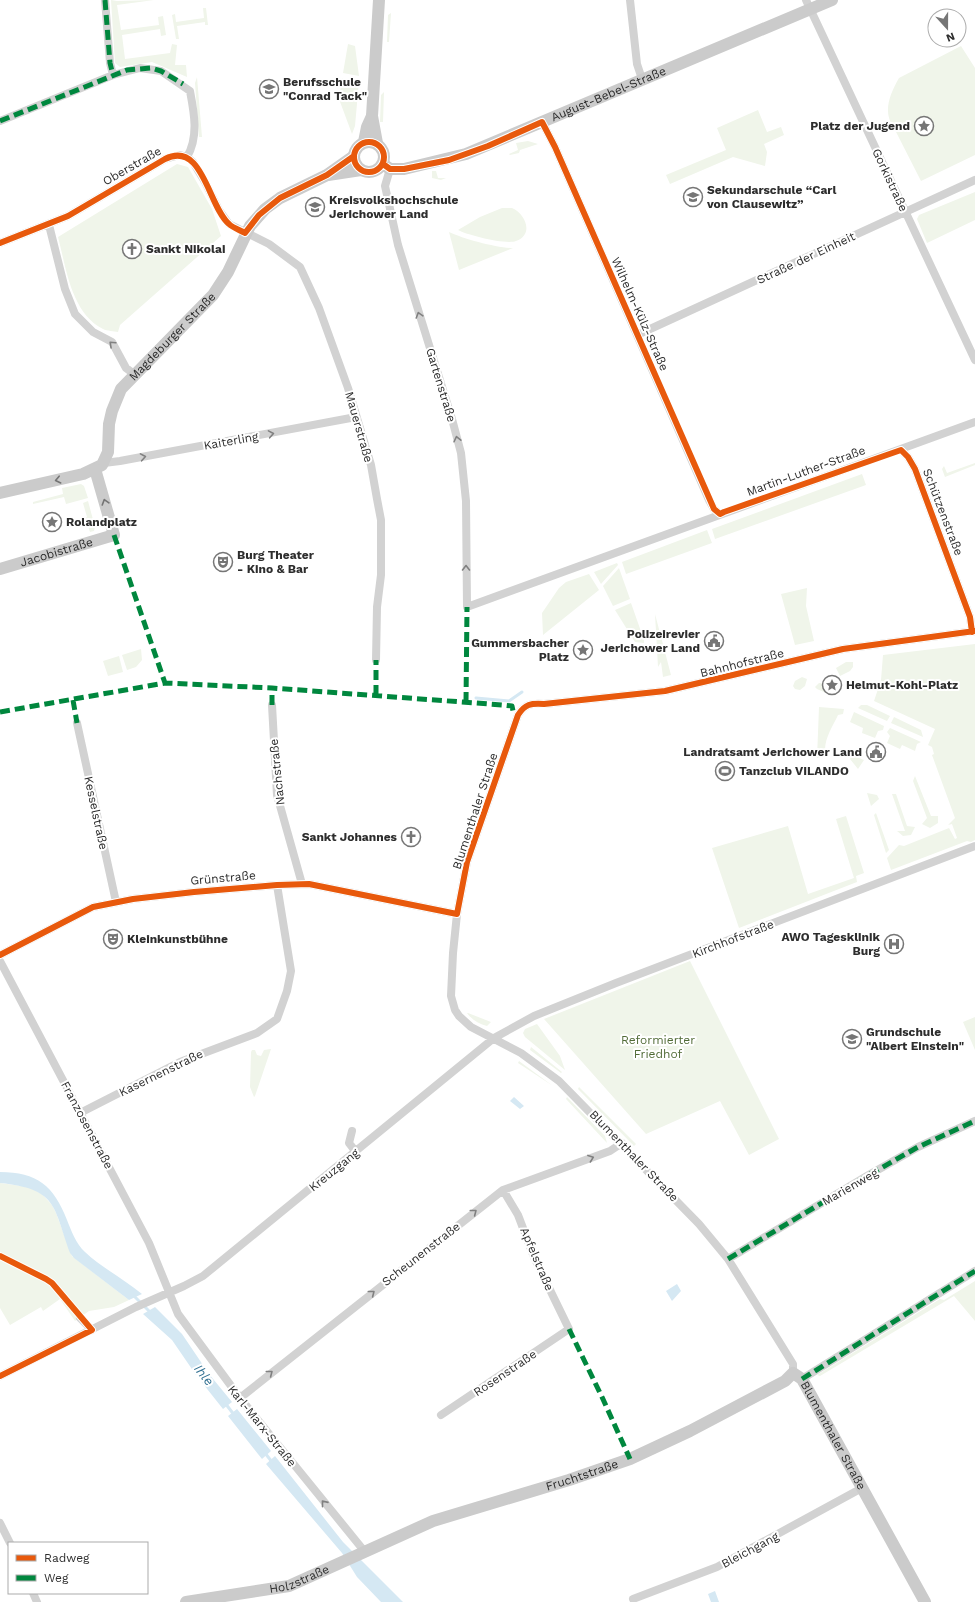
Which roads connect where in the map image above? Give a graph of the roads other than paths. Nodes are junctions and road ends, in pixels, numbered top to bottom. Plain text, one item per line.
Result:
1 (105, 0) edge
2 (379, 0) edge
3 (630, 0) edge
4 (832, 0) edge
5 (808, 5) edge
6 (113, 75) junction
7 (642, 79) junction
8 (372, 116) junction
9 (0, 121) edge
10 (542, 122) junction
11 (364, 142) junction
12 (377, 143) junction
13 (354, 156) junction
14 (187, 157) junction
15 (386, 166) junction
16 (361, 170) junction
17 (327, 175) junction
18 (975, 180) edge
19 (905, 212) junction
20 (49, 225) junction
21 (246, 233) junction
22 (0, 243) edge
23 (637, 335) junction
24 (975, 360) edge
25 (134, 374) junction
26 (356, 417) junction
27 (975, 422) edge
28 (900, 450) junction
29 (100, 466) junction
30 (0, 493) edge
31 (720, 514) junction
32 (114, 536) joint
33 (0, 569) edge
34 (467, 607) joint
35 (974, 631) edge
36 (376, 660) dead end
37 (272, 705) dead end
38 (518, 716) joint
39 (77, 723) dead end
40 (975, 846) edge
41 (302, 884) junction
42 (277, 885) junction
43 (116, 902) junction
44 (457, 914) junction
45 (0, 955) edge
46 (0, 960) edge
47 (494, 1038) junction
48 (80, 1113) junction
49 (975, 1121) edge
50 (352, 1131) dead end
51 (622, 1143) junction
52 (356, 1152) junction
53 (503, 1190) junction
54 (728, 1259) junction
55 (975, 1271) edge
56 (169, 1292) junction
57 (80, 1318) dead end
58 (568, 1329) joint
59 (92, 1330) junction
60 (0, 1376) edge
61 (797, 1376) junction
62 (240, 1398) junction
63 (441, 1415) dead end
64 (862, 1488) junction
65 (0, 1523) edge
66 (10, 1542) edge
67 (363, 1553) junction
68 (633, 1600) dead end
69 (186, 1602) edge
70 (925, 1602) edge

1 - 6 street
2 - 8 street
3 - 7 street
4 - 5 street, August-Bebel-Straße
5 - 7 street, August-Bebel-Straße
5 - 19 street, Gorkistraße
6 - 9 street
6 - 14 street
7 - 10 street, August-Bebel-Straße
8 - 11 street
8 - 12 street
10 - 15 street, August-Bebel-Straße
10 - 23 street, Wilhelm-Külz-Straße
11 - 12 street
11 - 13 street
12 - 15 street
13 - 16 street
13 - 17 street, Magdeburger Straße
14 - 20 street, Oberstraße
14 - 21 street
15 - 16 street
34 -> 15 street, Gartenstraße
16 - 17 street, Magdeburger Straße
17 - 21 street, Magdeburger Straße
18 - 19 street, Straße der Einheit
19 - 23 street, Straße der Einheit
19 - 24 street, Gorkistraße
20 - 22 street, Oberstraße
25 -> 20 street
21 - 25 street, Magdeburger Straße
21 - 26 street, Mauerstraße
23 - 31 street, Wilhelm-Külz-Straße
25 - 29 street, Magdeburger Straße
29 -> 26 street, Kaiterling
26 - 36 street, Mauerstraße
27 - 28 street, Martin-Luther-Straße
28 - 31 street, Martin-Luther-Straße
28 - 35 street, Schützenstraße
29 -> 30 street
32 -> 29 street, Magdeburger Straße
31 - 34 street, Martin-Luther-Straße
32 - 33 street, Jacobistraße
35 - 38 street, Bahnhofstraße
37 - 41 street, Nachstraße
38 - 44 street, Blumenthaler Straße
39 - 43 street, Kesselstraße
40 - 47 street, Kirchhofstraße
41 - 42 street, Grünstraße
41 - 44 street, Grünstraße
42 - 43 street, Grünstraße
42 - 48 street, Kasernenstraße
43 - 45 street, Grünstraße
44 - 47 street, Blumenthaler Straße
46 - 48 street, Franzosenstraße
47 - 51 street, Blumenthaler Straße
47 - 52 street, Kreuzgang
48 - 56 street, Franzosenstraße
49 - 54 street, Marienweg
50 - 52 street
53 -> 51 street, Scheunenstraße
51 - 54 street, Blumenthaler Straße
52 - 56 street, Kreuzgang
53 - 58 street, Apfelstraße
62 -> 53 street, Scheunenstraße
54 - 61 street, Blumenthaler Straße
55 - 61 street
56 - 59 street, Kreuzgang
56 - 62 street, Karl-Marx-Straße
57 - 59 street
58 - 63 street, Rosenstraße
59 - 60 street, Kreuzgang
61 - 64 street, Blumenthaler Straße
61 - 67 street, Fruchtstraße
67 -> 62 street, Karl-Marx-Straße
64 - 68 street, Bleichgang
64 - 70 street, Blumenthaler Straße
65 - 66 street
67 - 69 street, Holzstraße

